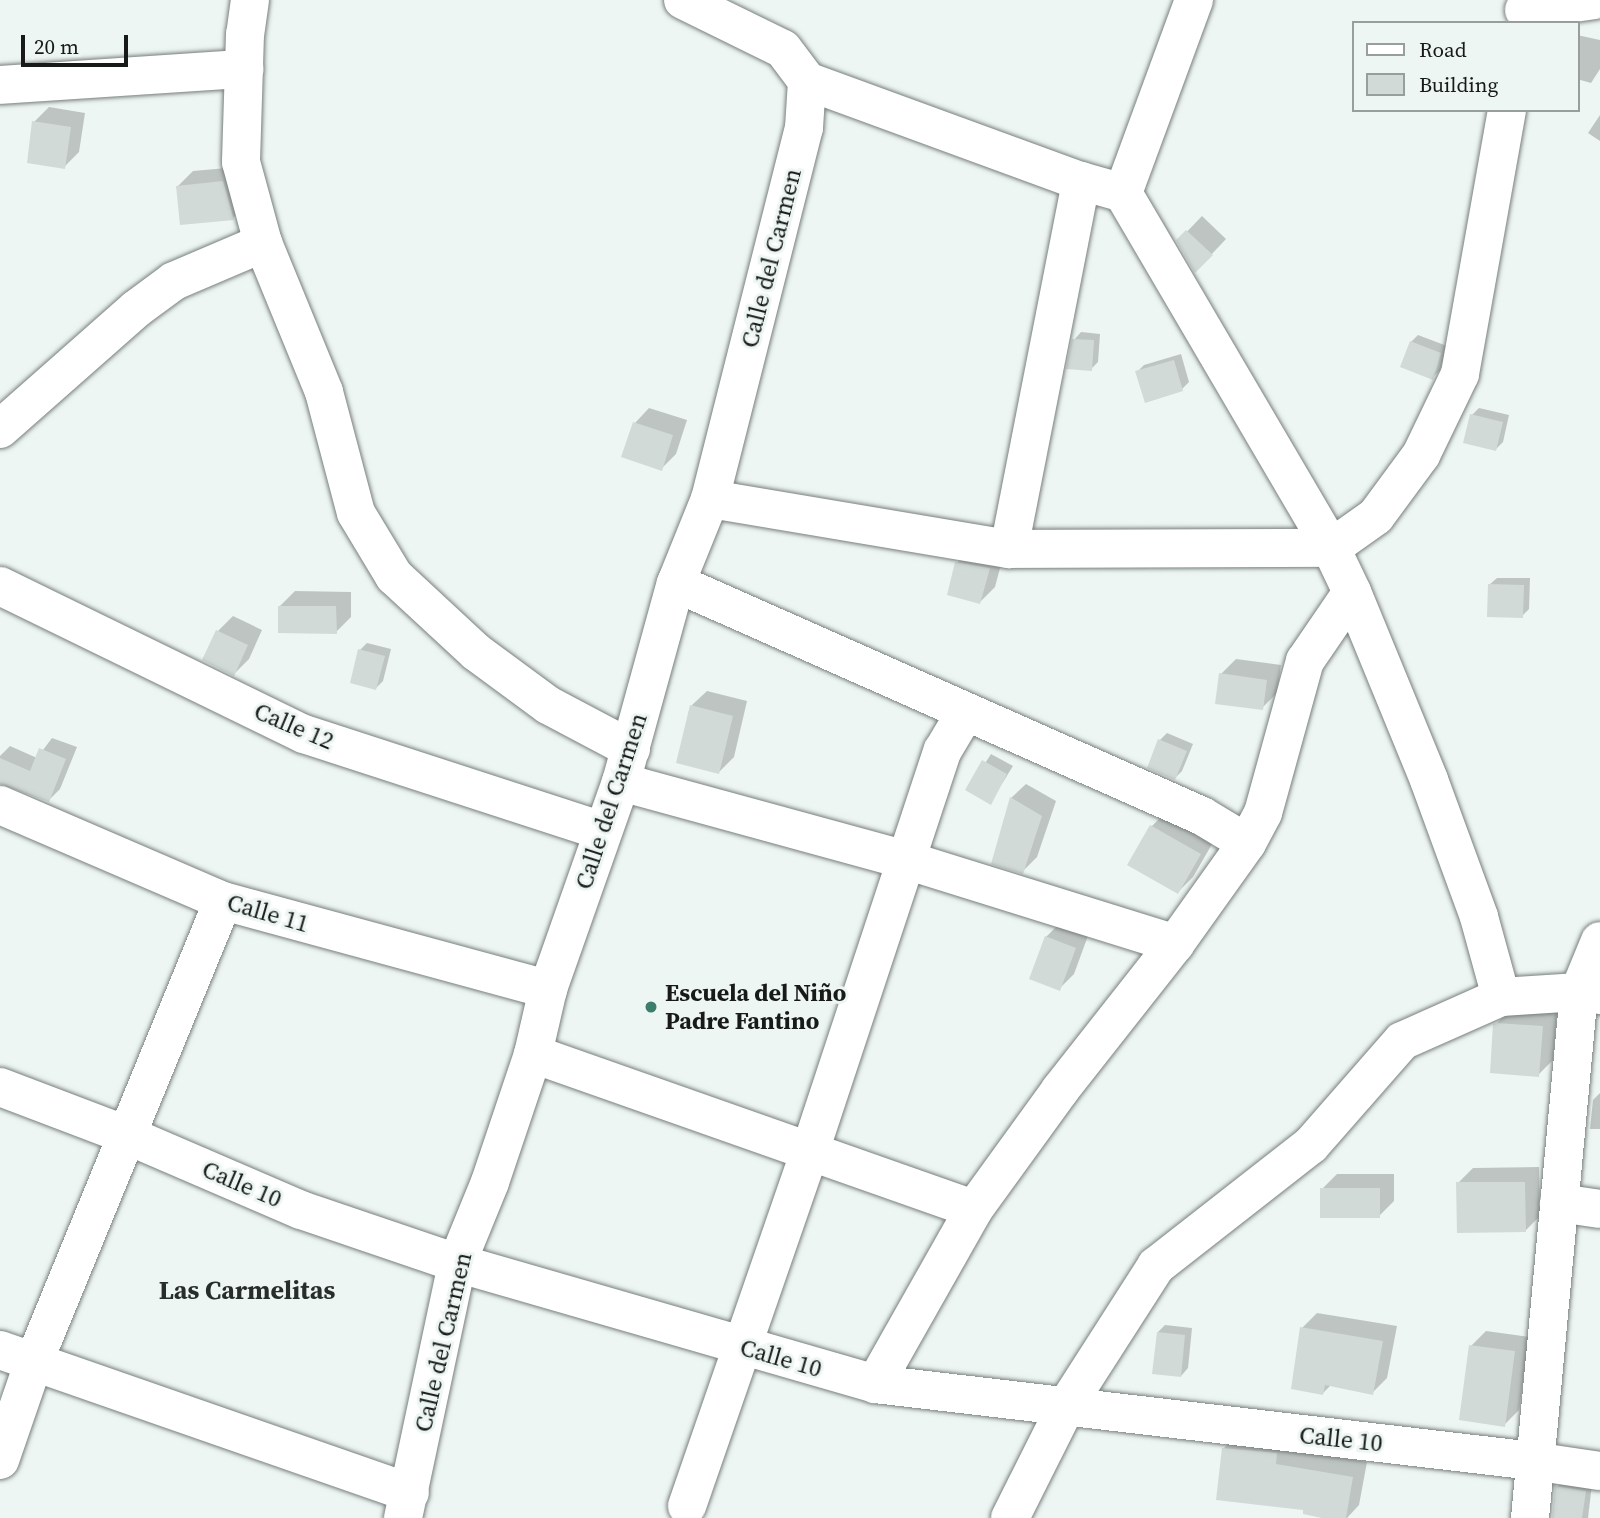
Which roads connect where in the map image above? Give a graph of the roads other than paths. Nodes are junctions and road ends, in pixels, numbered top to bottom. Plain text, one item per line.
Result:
1 (250, 0) edge
2 (682, 0) edge
3 (1194, 0) edge
4 (1594, 0) edge
5 (1523, 11) edge
6 (244, 69) junction
7 (807, 82) junction
8 (0, 85) edge
9 (1507, 112) edge
10 (1081, 181) junction
11 (1123, 193) junction
12 (263, 243) junction
13 (0, 429) edge
14 (710, 499) junction
15 (1331, 548) junction
16 (1009, 549) junction
17 (676, 583) junction
18 (1352, 592) junction
19 (4, 599) edge
20 (965, 713) junction
21 (626, 766) junction
22 (0, 805) edge
23 (602, 831) junction
24 (1247, 843) junction
25 (906, 860) junction
26 (223, 901) junction
27 (1600, 941) edge
28 (1175, 944) junction
29 (548, 989) junction
30 (1590, 994) edge
31 (1501, 997) junction
32 (533, 1054) junction
33 (0, 1087) edge
34 (129, 1136) junction
35 (810, 1151) junction
36 (1559, 1203) junction
37 (974, 1209) junction
38 (1600, 1209) edge
39 (457, 1263) junction
40 (741, 1346) junction
41 (17, 1357) edge
42 (875, 1384) junction
43 (1065, 1408) junction
44 (0, 1460) edge
45 (1533, 1461) junction
46 (1600, 1471) edge
47 (406, 1505) edge
48 (687, 1506) dead end
49 (1010, 1518) edge
50 (1530, 1518) edge

1 - 6 street
2 - 7 street
3 - 11 street
4 - 5 street
6 - 8 street
6 - 12 street
7 - 10 street
7 - 14 street, Calle del Carmen
9 - 15 street
10 - 11 street
10 - 16 street
11 - 15 street
12 - 13 street
12 - 21 street
14 - 16 street
14 - 17 street, Calle del Carmen
15 - 16 street
15 - 18 street
17 - 20 street
17 - 21 street, Calle del Carmen
18 - 24 street
18 - 31 street
19 - 23 street, Calle 12
20 - 24 street
20 - 25 street
21 - 23 street, Calle del Carmen
21 - 25 street
22 - 26 street, Calle 11
23 - 29 street, Calle del Carmen
24 - 28 street
25 - 28 street
25 - 35 street
26 - 29 street, Calle 11
26 - 34 street
27 - 30 street
28 - 37 street
29 - 32 street, Calle del Carmen
30 - 31 street
30 - 36 street
31 - 43 street
32 - 35 street
32 - 39 street, Calle del Carmen
33 - 34 street, Calle 10
34 - 39 street, Calle 10
34 - 41 street
35 - 37 street
35 - 40 street
36 - 38 street
36 - 45 street
37 - 42 street
39 - 40 street, Calle 10
39 - 47 street, Calle del Carmen
40 - 42 street, Calle 10
40 - 48 street
41 - 44 street
41 - 47 street
42 - 43 street, Calle 10
43 - 45 street, Calle 10
43 - 49 street
45 - 46 street, Calle 10
45 - 50 street

